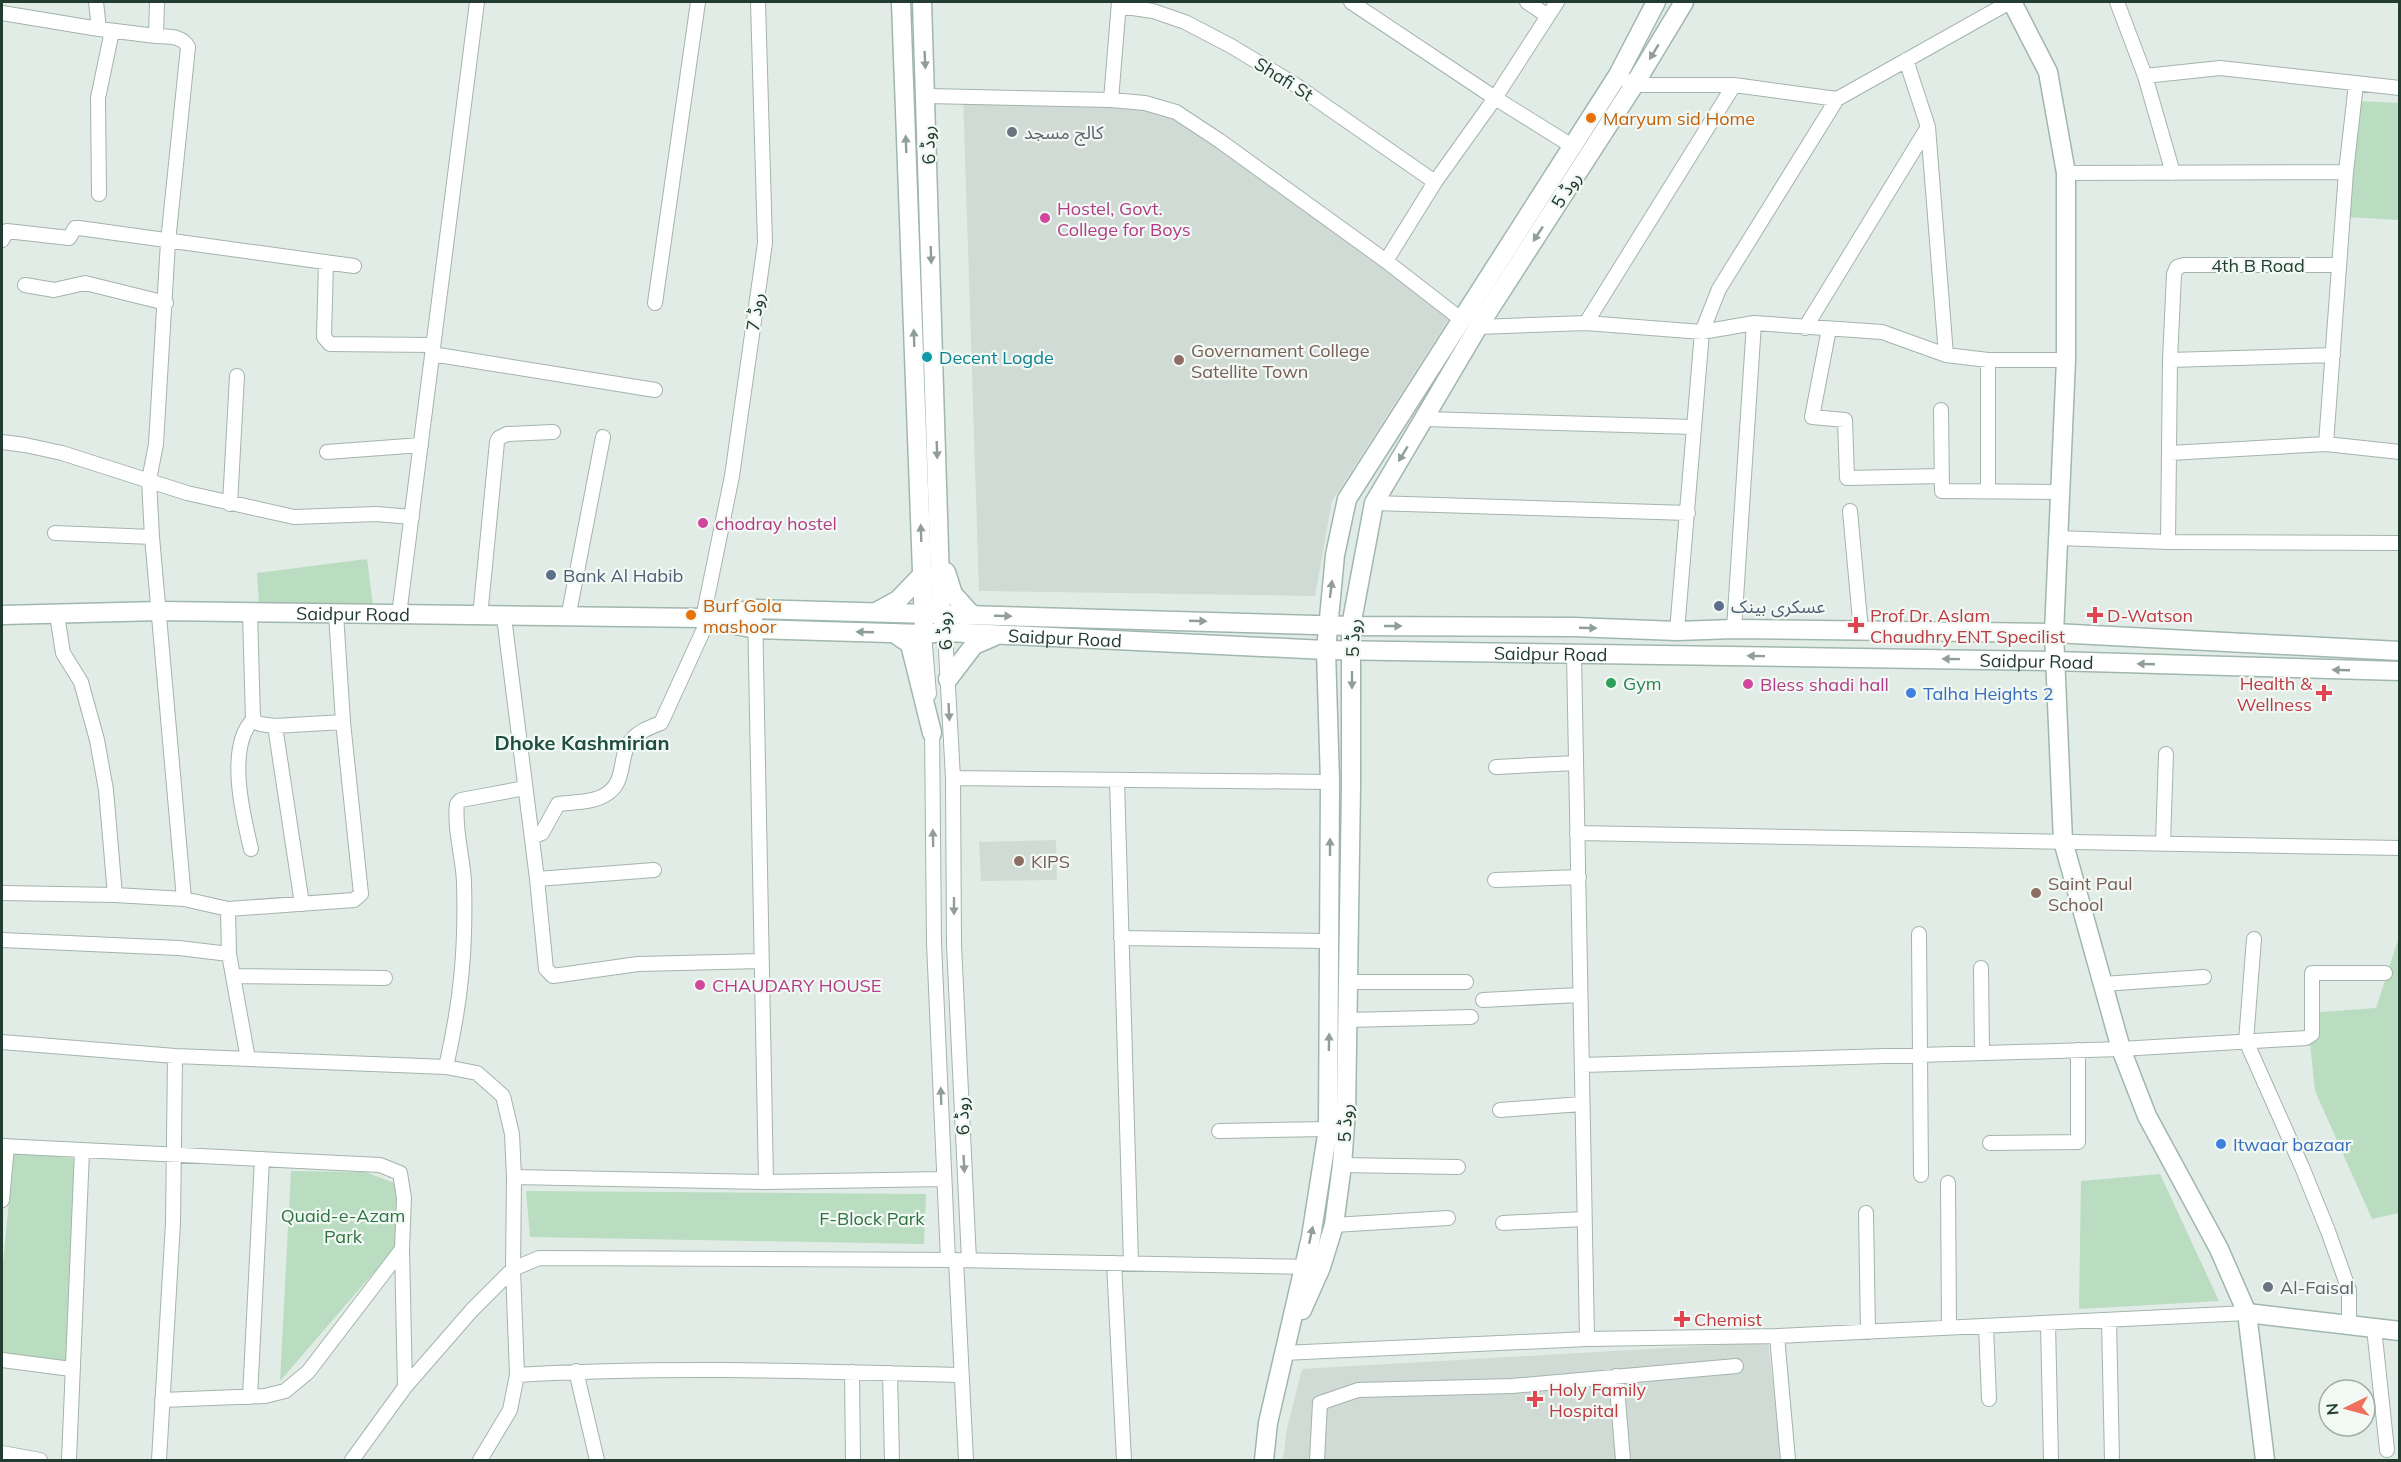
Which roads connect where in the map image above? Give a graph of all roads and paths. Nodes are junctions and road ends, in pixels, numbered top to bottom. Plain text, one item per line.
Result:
1 (96, 2) edge
2 (157, 2) edge
3 (477, 2) edge
4 (698, 2) edge
5 (758, 2) edge
6 (901, 2) edge
7 (922, 2) edge
8 (1351, 2) edge
9 (1527, 2) edge
10 (1557, 2) edge
11 (1656, 2) edge
12 (1684, 2) edge
13 (2011, 2) edge
14 (2117, 2) edge
15 (1119, 4) edge
16 (2, 13) edge
17 (1548, 16) junction
18 (105, 30) junction
19 (156, 36) junction
20 (1906, 60) junction
21 (1618, 75) junction
22 (2145, 76) junction
23 (2356, 84) junction
24 (1634, 85) junction
25 (1734, 85) junction
26 (2400, 88) edge
27 (927, 96) junction
28 (1495, 98) junction
29 (1837, 99) junction
30 (1111, 100) junction
31 (1928, 127) junction
32 (1572, 146) junction
33 (2346, 172) junction
34 (2066, 173) junction
35 (2173, 173) junction
36 (1436, 182) junction
37 (99, 194) dead end
38 (2, 240) edge
39 (168, 242) junction
40 (1386, 261) junction
41 (326, 262) junction
42 (2339, 265) junction
43 (354, 266) dead end
44 (25, 285) dead end
45 (166, 303) junction
46 (656, 303) dead end
47 (1586, 323) junction
48 (1754, 323) junction
49 (1470, 324) junction
50 (1805, 328) junction
51 (1829, 329) junction
52 (1702, 332) junction
53 (433, 349) junction
54 (1946, 355) junction
55 (2333, 355) junction
56 (1988, 360) junction
57 (2066, 360) junction
58 (2170, 360) junction
59 (237, 376) dead end
60 (655, 390) dead end
61 (1941, 410) dead end
62 (1424, 419) junction
63 (1694, 427) junction
64 (553, 432) dead end
65 (603, 436) dead end
66 (2, 442) edge
67 (2326, 444) junction
68 (421, 445) junction
69 (327, 452) dead end
70 (2400, 452) edge
71 (2170, 453) junction
72 (1942, 476) junction
73 (149, 480) junction
74 (1988, 491) junction
75 (2060, 492) junction
76 (1374, 503) junction
77 (230, 504) junction
78 (1850, 511) dead end
79 (1688, 513) junction
80 (412, 517) junction
81 (55, 533) dead end
82 (152, 537) junction
83 (2058, 538) junction
84 (2168, 543) junction
85 (2400, 543) edge
86 (940, 557) junction
87 (922, 574) junction
88 (755, 609) junction
89 (160, 611) junction
90 (876, 612) junction
91 (250, 613) junction
92 (336, 614) junction
93 (2, 615) edge
94 (57, 615) junction
95 (399, 615) junction
96 (972, 615) junction
97 (480, 616) junction
98 (504, 617) junction
99 (568, 618) junction
100 (706, 619) junction
101 (937, 620) junction
102 (1327, 625) junction
103 (1351, 626) junction
104 (756, 629) junction
105 (1734, 629) junction
106 (1677, 631) junction
107 (1861, 631) junction
108 (894, 633) junction
109 (2054, 633) junction
110 (924, 634) junction
111 (999, 635) junction
112 (1326, 650) junction
113 (1352, 650) junction
114 (2400, 651) edge
115 (1574, 654) junction
116 (2054, 661) junction
117 (2400, 671) edge
118 (948, 680) junction
119 (253, 720) junction
120 (343, 722) junction
121 (276, 726) junction
122 (932, 733) junction
123 (2166, 754) dead end
124 (1576, 763) junction
125 (1496, 767) dead end
126 (953, 778) junction
127 (1117, 781) junction
128 (1330, 782) junction
129 (525, 788) junction
130 (1577, 833) junction
131 (532, 837) junction
132 (2064, 841) junction
133 (2163, 843) junction
134 (2400, 848) edge
135 (251, 849) dead end
136 (654, 870) dead end
137 (1579, 877) junction
138 (537, 879) junction
139 (1495, 880) dead end
140 (2, 893) edge
141 (115, 895) junction
142 (184, 899) junction
143 (302, 904) junction
144 (228, 909) junction
145 (1919, 934) dead end
146 (1121, 938) junction
147 (2254, 939) dead end
148 (2, 940) edge
149 (1330, 941) junction
150 (934, 943) junction
151 (954, 945) junction
152 (228, 954) junction
153 (762, 962) junction
154 (1981, 968) dead end
155 (2385, 973) dead end
156 (233, 976) junction
157 (2204, 977) dead end
158 (385, 978) dead end
159 (1348, 982) junction
160 (1466, 982) dead end
161 (2103, 984) junction
162 (1579, 995) junction
163 (1483, 1000) dead end
164 (1471, 1017) dead end
165 (1347, 1020) junction
166 (2246, 1041) junction
167 (2, 1042) edge
168 (2121, 1049) junction
169 (2078, 1050) junction
170 (1982, 1053) junction
171 (1921, 1055) junction
172 (175, 1056) junction
173 (248, 1059) junction
174 (1582, 1065) junction
175 (446, 1067) junction
176 (1582, 1104) junction
177 (1500, 1110) dead end
178 (1328, 1129) junction
179 (1219, 1131) dead end
180 (942, 1139) junction
181 (963, 1140) junction
182 (1990, 1143) dead end
183 (4, 1146) edge
184 (82, 1151) junction
185 (175, 1155) junction
186 (262, 1159) junction
187 (1342, 1165) junction
188 (1458, 1167) dead end
189 (1921, 1175) dead end
190 (514, 1177) junction
191 (944, 1179) junction
192 (766, 1182) junction
193 (1948, 1184) dead end
194 (2, 1200) edge
195 (1866, 1214) dead end
196 (1448, 1218) dead end
197 (1584, 1219) junction
198 (1503, 1223) dead end
199 (1334, 1225) junction
200 (402, 1249) junction
201 (957, 1260) junction
202 (1114, 1263) junction
203 (1131, 1263) junction
204 (1312, 1267) junction
205 (513, 1269) junction
206 (2247, 1313) junction
207 (2109, 1320) junction
208 (2048, 1323) junction
209 (2349, 1325) junction
210 (1986, 1326) junction
211 (1949, 1328) junction
212 (2374, 1328) junction
213 (2400, 1331) edge
214 (1868, 1332) junction
215 (1777, 1336) junction
216 (1587, 1339) junction
217 (1283, 1353) junction
218 (2, 1360) edge
219 (1736, 1366) dead end
220 (71, 1369) junction
221 (576, 1371) junction
222 (852, 1372) junction
223 (890, 1373) junction
224 (517, 1375) junction
225 (960, 1376) junction
226 (1616, 1376) junction
227 (405, 1387) junction
228 (250, 1397) junction
229 (1989, 1399) dead end
230 (162, 1400) junction
231 (2387, 1450) dead end
232 (2, 1453) edge
233 (40, 1461) edge
234 (69, 1461) edge
235 (159, 1461) edge
236 (352, 1461) edge
237 (480, 1461) edge
238 (597, 1461) edge
239 (854, 1461) edge
240 (892, 1461) edge
241 (966, 1461) edge
242 (1124, 1461) edge
243 (1264, 1461) edge
244 (1317, 1461) edge
245 (1623, 1461) edge
246 (1788, 1461) edge
247 (2051, 1461) edge
248 (2112, 1461) edge
249 (2265, 1461) edge

1 - 18 street
2 - 19 street
3 - 53 street
4 - 46 street
5 - 100 street, روڈ 7
87 -> 6 main road, روڈ 6
7 -> 27 main road, روڈ 6
8 - 28 street
9 - 17 street
10 - 17 street
11 - 21 main road, روڈ 5
12 -> 24 main road, روڈ 5
13 - 20 street
13 - 34 main road
14 - 22 street
15 - 30 street
15 - 36 street, Shafi St
16 - 18 street
17 - 28 street
18 - 19 street
18 - 37 street
19 - 39 street
20 - 29 street
20 - 31 street
21 - 24 street
21 - 32 main road, روڈ 5
22 - 23 street
22 - 35 street
23 - 26 street
23 - 33 street
24 - 25 street
24 -> 49 main road, روڈ 5
25 - 29 street
25 - 47 street
27 - 30 street
27 -> 86 main road, روڈ 6
28 - 32 street
28 - 36 street
29 - 52 street
30 - 40 street
31 - 50 street
31 - 54 street
32 - 49 main road, روڈ 5
33 - 35 street
33 - 42 street
34 - 35 street
34 - 57 main road
36 - 40 street
38 - 39 street
39 - 41 street
39 - 45 street
40 - 49 street
41 - 43 street
41 - 53 street
42 - 55 street
42 - 58 street, 4th B Road
44 - 45 street
45 - 73 street
47 - 49 street
47 - 52 street
48 - 50 street
48 - 52 street
48 - 105 street
49 - 62 main road, روڈ 5
102 -> 49 main road, روڈ 5
50 - 51 street
51 - 54 street
51 - 72 street
52 - 63 street
53 - 60 street
53 - 68 street
54 - 56 street
55 - 58 street
55 - 67 street
56 - 57 street
56 - 74 street
57 - 75 main road
58 - 71 street
59 - 77 street
61 - 72 street
62 - 63 street
62 -> 76 main road, روڈ 5
63 - 79 street
64 - 97 street
65 - 99 street
66 - 73 street
67 - 70 street
67 - 71 street
68 - 69 street
68 - 80 street
71 - 84 street
72 - 74 street
73 - 77 street
73 - 82 street
74 - 75 street
75 - 83 main road
76 - 79 street
76 - 103 main road, روڈ 5
77 - 80 street
78 - 107 street
79 - 106 street
80 - 95 street
81 - 82 street
82 - 89 street
83 - 84 street
83 - 109 main road
84 - 85 street
86 - 96 main road
86 - 101 main road, روڈ 6
87 - 90 main road
87 - 101 main road, روڈ 6
88 - 90 main road, Saidpur Road
88 - 100 main road, Saidpur Road
88 - 104 street
89 - 91 main road, Saidpur Road
89 - 94 main road, Saidpur Road
89 - 142 street
90 - 101 main road, Saidpur Road
91 - 92 main road, Saidpur Road
91 - 119 street
92 - 95 main road, Saidpur Road
92 - 120 street
93 - 94 main road, Saidpur Road
94 - 141 street
95 - 97 main road, Saidpur Road
96 - 101 main road, Saidpur Road
96 -> 102 main road, Saidpur Road
97 - 98 main road, Saidpur Road
98 - 99 main road, Saidpur Road
98 - 129 street
99 - 100 main road, Saidpur Road
100 - 104 main road, Saidpur Road
100 - 131 street, روڈ 7
101 - 110 main road, روڈ 6
101 - 111 main road, Saidpur Road
101 - 118 street, روڈ 6
102 - 103 main road, Saidpur Road
102 - 112 main road, روڈ 5
103 -> 106 main road, Saidpur Road
103 - 113 main road, روڈ 5
108 -> 104 main road, Saidpur Road
104 - 153 street
105 - 106 main road, Saidpur Road
105 - 107 main road, Saidpur Road
107 - 109 main road, Saidpur Road
108 - 110 main road, Saidpur Road
108 - 122 main road
109 - 114 main road, Saidpur Road
109 - 116 main road
110 - 122 street, روڈ 6
111 - 112 main road, Saidpur Road
111 - 118 main road
112 - 113 main road, Saidpur Road
112 - 128 main road, روڈ 5
113 - 115 main road, Saidpur Road
113 -> 159 main road, روڈ 5
116 -> 115 main road, Saidpur Road
115 - 124 street
117 -> 116 main road, Saidpur Road
116 - 132 main road
118 -> 126 street, روڈ 6
119 - 121 street
119 - 135 street
120 - 121 street
120 - 143 street
121 - 143 street
150 -> 122 street, روڈ 6
123 - 133 street
124 - 125 street
124 - 130 street
126 - 127 street
126 -> 151 street, روڈ 6
127 - 128 street
127 - 146 street
149 -> 128 main road, روڈ 5
129 - 131 street
129 - 175 street
130 - 132 street
130 - 137 street
131 - 138 street
132 - 133 street
132 - 161 main road
133 - 134 street
136 - 138 street
137 - 139 street
137 - 162 street
138 - 153 street
140 - 141 street
141 - 142 street
142 - 144 street
143 - 144 street
144 - 152 street
145 - 171 street
146 - 149 street
146 - 203 street
147 - 166 street
148 - 152 street
178 -> 149 main road, روڈ 5
150 - 151 street
180 -> 150 street, روڈ 6
151 - 181 street, روڈ 6
152 - 156 street
153 - 192 street
154 - 170 street
155 - 166 street
156 - 158 street
156 - 173 street
157 - 161 street
159 - 160 street
159 - 165 main road, روڈ 5
161 - 168 main road
162 - 163 street
162 - 174 street
164 - 165 street
165 - 187 main road, روڈ 5
166 - 168 street
166 - 209 street
167 - 172 street
168 - 169 street
168 - 206 main road
169 - 170 street
169 - 182 street
170 - 171 street
171 - 174 street
171 - 189 street
172 - 173 street
172 - 185 street
173 - 175 street
174 - 176 street
175 - 190 street
176 - 177 street
176 - 197 street
178 - 179 street
204 -> 178 main road, روڈ 5
180 - 181 street
180 - 191 street, روڈ 6
181 -> 201 street, روڈ 6
183 - 184 street
183 - 194 street
184 - 185 street
184 - 220 street
185 - 186 street
185 - 230 street
186 - 200 street
186 - 228 street
187 - 188 street
187 - 199 main road, روڈ 5
190 - 192 street
190 - 205 street
191 - 192 street
191 - 201 street, روڈ 6
193 - 211 street
195 - 214 street
196 - 199 street
197 - 198 street
197 - 216 street
199 - 204 main road, روڈ 5
200 - 227 street
200 - 228 street
201 - 202 street
201 - 205 street
201 - 225 street, روڈ 6
202 - 203 street
202 - 242 street
203 - 204 street
204 - 217 main road, روڈ 5
205 - 224 street
205 - 227 street
206 - 207 street
206 - 209 main road
206 - 249 main road
207 - 208 street
207 - 248 street
208 - 210 street
208 - 247 street
209 - 212 main road
210 - 211 street
210 - 229 street
211 - 214 street
212 - 213 main road
212 - 231 street
214 - 215 street
215 - 216 street
215 - 246 street
216 - 217 street
217 - 243 main road, روڈ 5
218 - 220 street
219 - 226 street
220 - 234 street
221 - 222 street
221 - 224 street
221 - 238 street
222 - 223 street
222 - 239 street
223 - 225 street
223 - 240 street
224 - 237 street
225 - 241 street, روڈ 6
226 - 244 street
226 - 245 street
227 - 236 street
228 - 230 street
230 - 235 street
232 - 233 street

